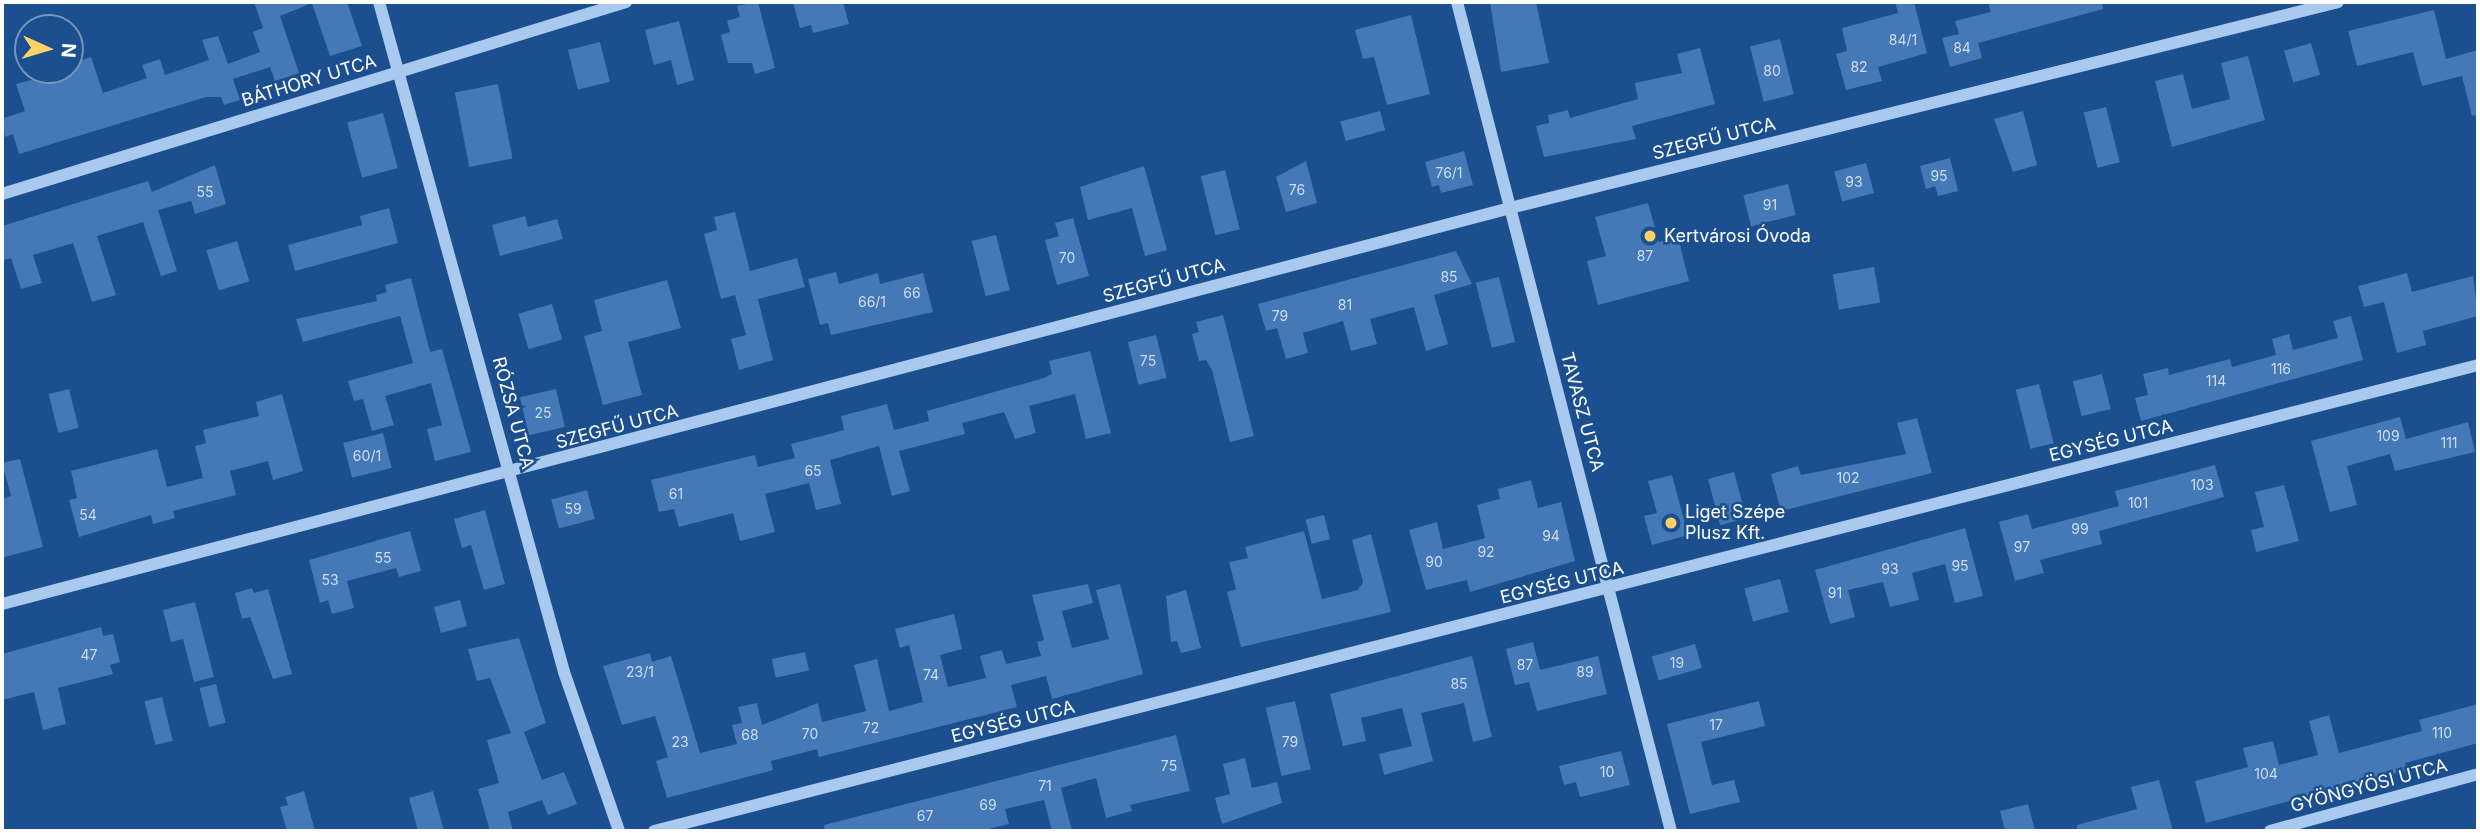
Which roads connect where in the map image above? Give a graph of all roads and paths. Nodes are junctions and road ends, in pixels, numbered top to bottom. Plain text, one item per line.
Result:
1 (379, 2) edge
2 (626, 2) edge
3 (1457, 2) edge
4 (2339, 2) edge
5 (402, 71) junction
6 (2, 194) edge
7 (1510, 208) junction
8 (2478, 365) edge
9 (511, 474) junction
10 (1610, 589) junction
11 (2, 604) edge
12 (2478, 774) edge
13 (619, 831) edge
14 (654, 831) edge
15 (1671, 831) edge
16 (2270, 831) edge

1 - 5 street, RÓZSA UTCA
2 - 5 street, BÁTHORY UTCA
3 - 7 street, TAVASZ UTCA
4 - 7 street, SZEGFŰ UTCA
5 - 6 street, BÁTHORY UTCA
5 - 9 street, RÓZSA UTCA
7 - 9 street, SZEGFŰ UTCA
7 - 10 street, TAVASZ UTCA
8 - 10 street, EGYSÉG UTCA
9 - 11 street, SZEGFŰ UTCA
9 - 13 street, RÓZSA UTCA
10 - 14 street, EGYSÉG UTCA
10 - 15 street, TAVASZ UTCA
12 - 16 street, GYÖNGYÖSI UTCA

